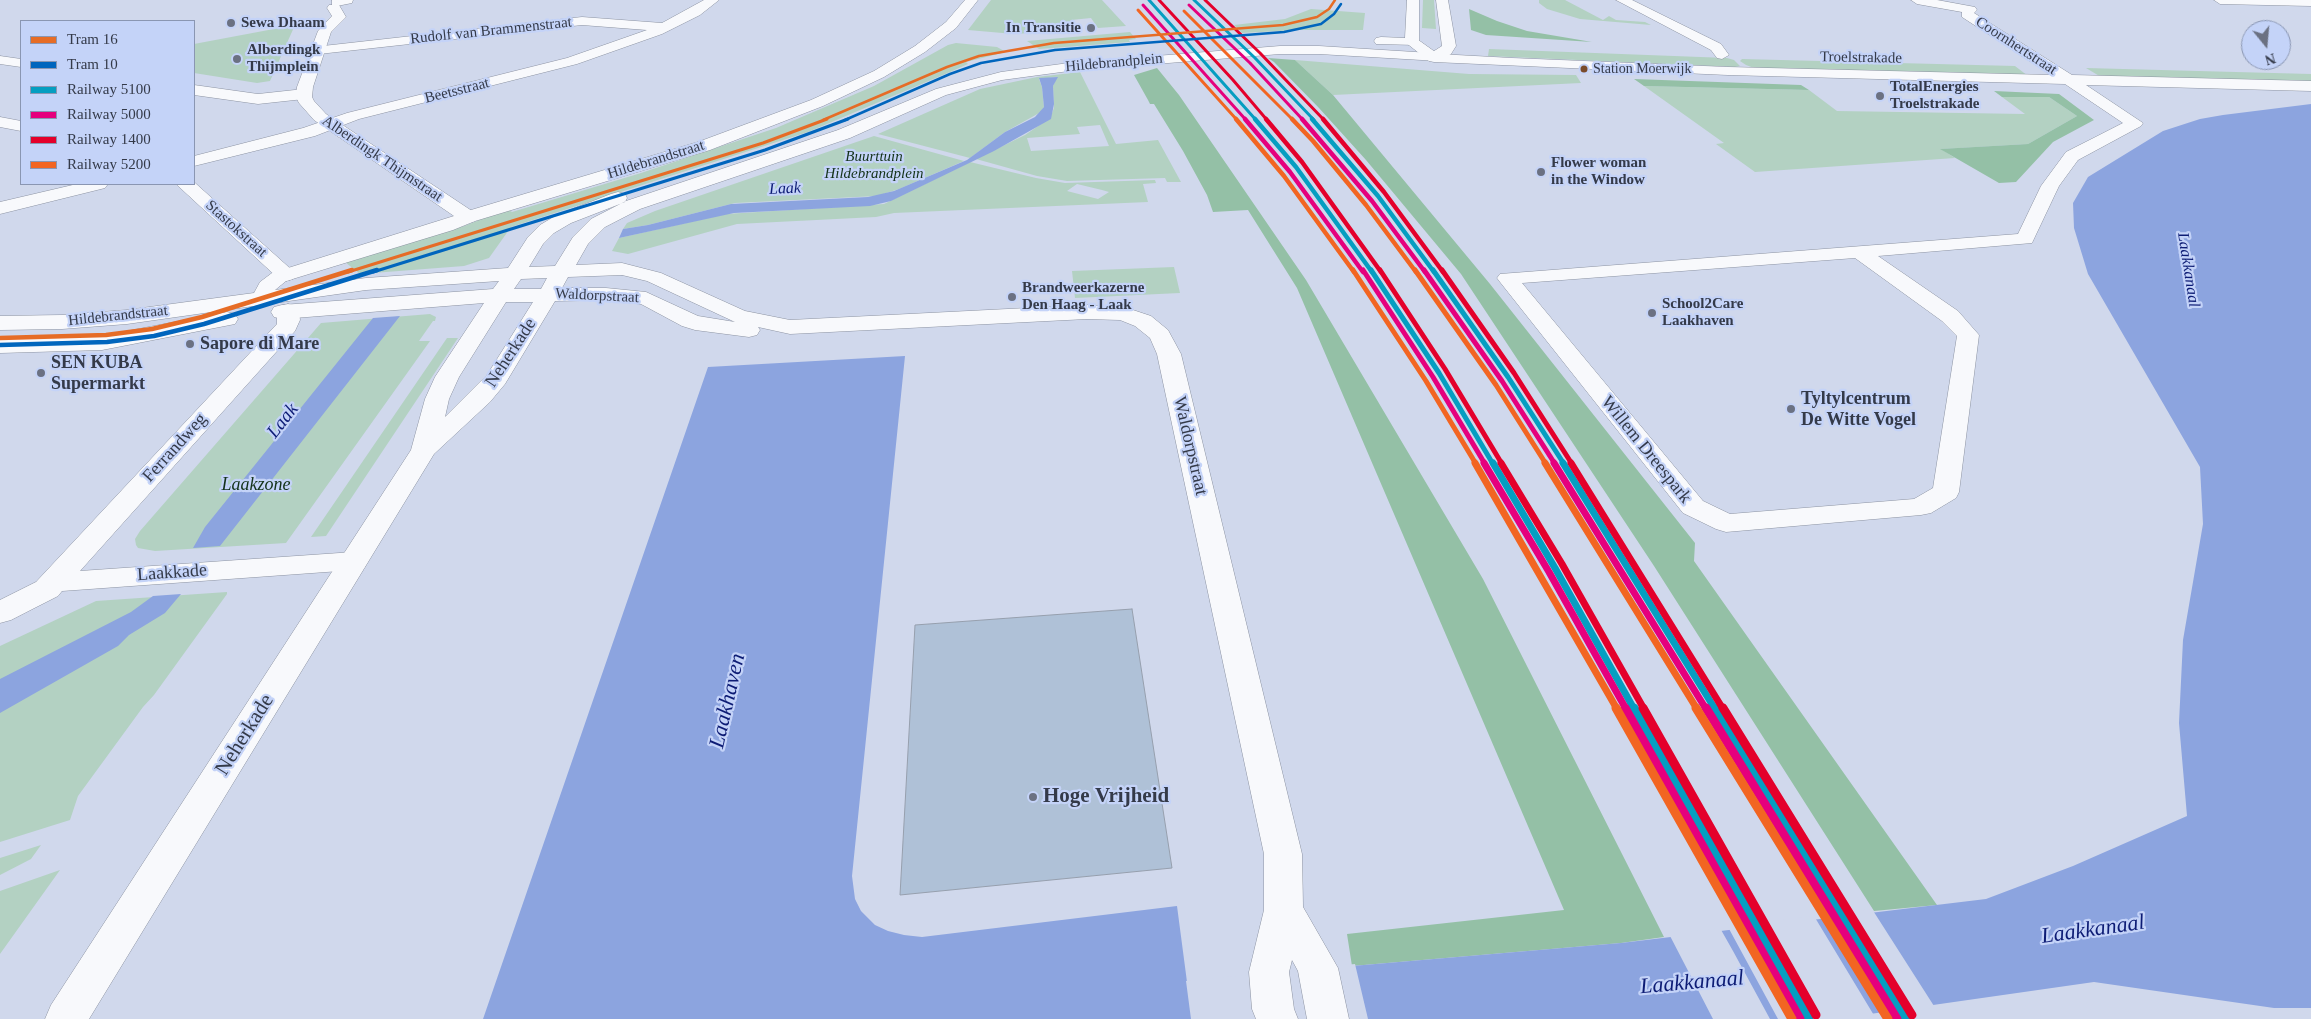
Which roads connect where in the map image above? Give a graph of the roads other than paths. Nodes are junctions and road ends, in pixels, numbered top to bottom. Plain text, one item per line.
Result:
1 (713, 0) edge
2 (972, 0) edge
3 (1412, 0) edge
4 (1442, 0) edge
5 (1622, 0) edge
6 (1917, 0) edge
7 (2220, 0) edge
8 (339, 2) edge
9 (2311, 2) edge
10 (664, 27) junction
11 (1412, 42) junction
12 (1319, 44) junction
13 (1456, 45) junction
14 (319, 50) junction
15 (1693, 54) dead end
16 (1081, 58) junction
17 (1434, 58) junction
18 (0, 60) edge
19 (1012, 60) dead end
20 (2014, 62) dead end
21 (20, 63) edge
22 (20, 63) edge
23 (2043, 63) junction
24 (980, 68) junction
25 (0, 69) edge
26 (2068, 72) junction
27 (2311, 86) edge
28 (195, 90) edge
29 (941, 92) junction
30 (304, 94) junction
31 (0, 122) edge
32 (331, 124) junction
33 (20, 126) edge
34 (195, 160) edge
35 (94, 185) edge
36 (186, 185) edge
37 (0, 208) edge
38 (468, 217) junction
39 (1858, 251) junction
40 (562, 271) junction
41 (514, 273) junction
42 (288, 293) junction
43 (549, 294) junction
44 (499, 295) junction
45 (0, 323) edge
46 (808, 327) junction
47 (0, 346) edge
48 (424, 450) junction
49 (354, 561) junction
50 (53, 582) junction
51 (0, 613) edge
52 (1284, 910) junction
53 (66, 1019) edge
54 (1277, 1019) edge
55 (1328, 1019) edge

1 - 10 street, Beetsstraat
2 - 38 street, Hildebrandstraat
3 - 11 street
4 - 13 street
5 - 15 street
6 - 23 street, Coornhertstraat
7 - 9 street
8 - 14 street
10 - 14 street, Rudolf van Brammenstraat
10 - 32 street, Beetsstraat
11 - 12 street, Hildebrandplein
11 - 13 street
11 - 17 street
12 - 16 street, Hildebrandplein
12 - 17 street, Hildebrandplein
12 - 29 street, Hildebrandplein
13 - 17 street
14 - 30 street
16 - 24 street, Hildebrandplein
16 - 29 street, Hildebrandplein
17 - 26 street, Troelstrakade
18 - 21 street
19 - 24 street, Hildebrandplein
20 - 23 street
22 - 25 street
23 - 26 street, Coornhertstraat
24 - 41 street, Hildebrandplein
26 - 27 street, Troelstrakade
26 - 39 street, Willem Dreespark
28 - 30 street
29 - 40 street, Hildebrandplein
30 - 32 street, Alberdingk Thijmstraat
31 - 33 street
32 - 34 street, Beetsstraat
32 - 38 street, Alberdingk Thijmstraat
35 - 37 street
36 - 42 street, Stastokstraat
38 - 42 street, Hildebrandstraat
39 - 39 street, Willem Dreespark
40 - 41 street, Hildebrandstraat
40 - 43 street, Hildebrandplein
40 - 46 street, Waldorpstraat
41 - 42 street, Hildebrandstraat
41 - 44 street, Neherkade
42 - 44 street, Hildebrandstraat
42 - 45 street, Hildebrandstraat
42 - 47 street, Hildebrandstraat
42 - 50 street, Ferrandweg
43 - 44 street, Waldorpstraat
43 - 46 street, Waldorpstraat
43 - 48 street, Neherkade
44 - 48 street, Neherkade
46 - 52 street, Waldorpstraat
48 - 49 street, Neherkade
49 - 50 street, Laakkade
49 - 53 street, Neherkade
50 - 51 street
52 - 54 street, Waldorpstraat
52 - 55 street, Waldorpstraat

